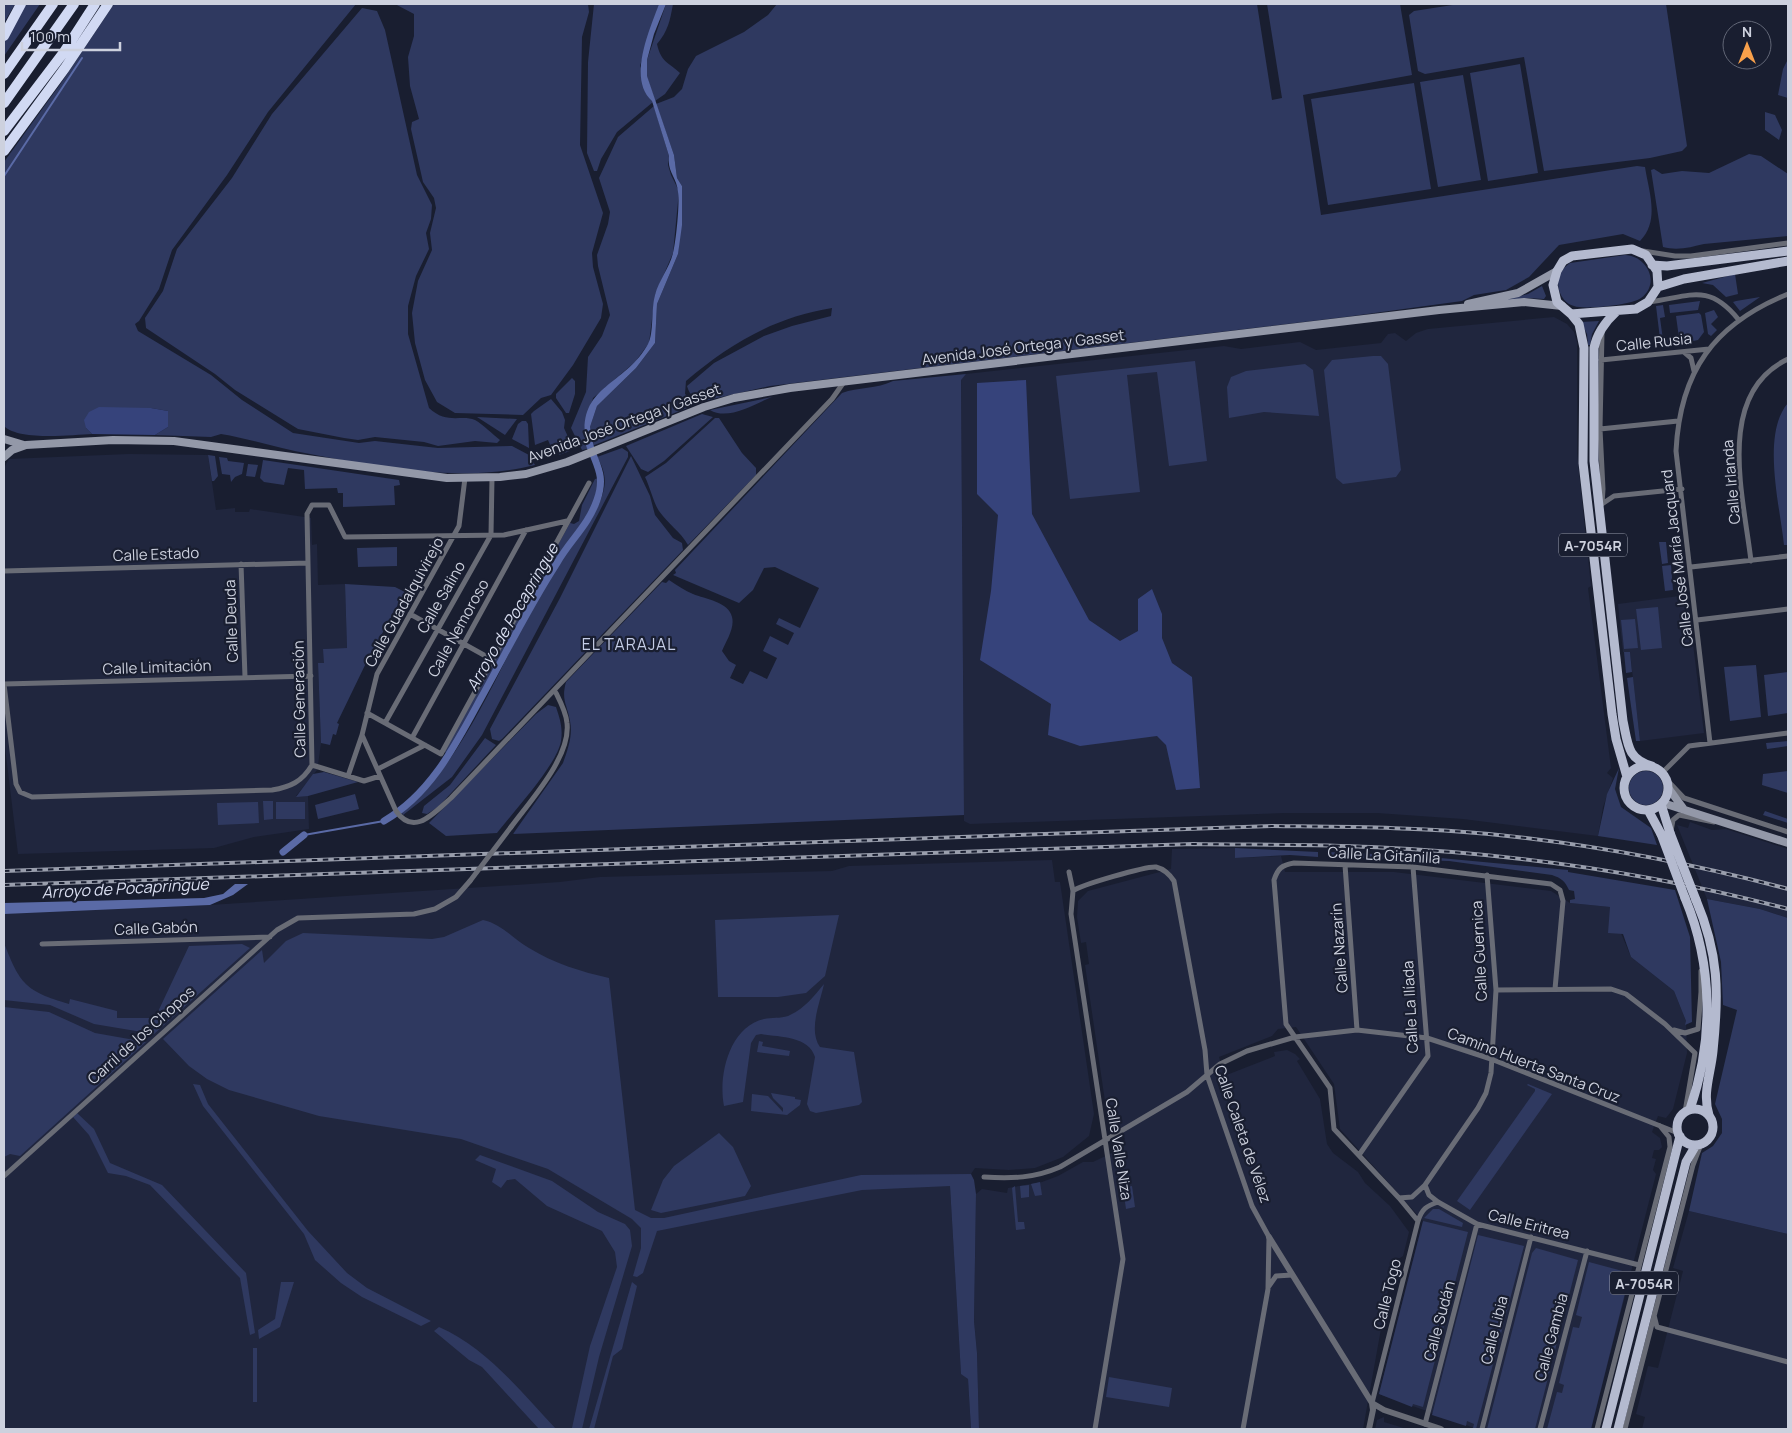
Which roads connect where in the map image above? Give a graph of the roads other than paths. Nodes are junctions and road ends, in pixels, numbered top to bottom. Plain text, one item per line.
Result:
1 (21, 4) edge
2 (53, 4) edge
3 (74, 4) edge
4 (95, 4) edge
5 (108, 4) edge
6 (4, 36) edge
7 (4, 74) edge
8 (4, 103) edge
9 (4, 131) edge
10 (4, 151) edge
11 (1788, 243) edge
12 (1632, 249) junction
13 (1788, 251) edge
14 (1788, 261) edge
15 (1652, 265) junction
16 (1557, 271) junction
17 (1658, 288) junction
18 (1788, 294) edge
19 (1648, 302) junction
20 (1562, 306) junction
21 (1439, 310) junction
22 (1616, 312) junction
23 (1571, 314) junction
24 (1738, 319) junction
25 (1603, 328) junction
26 (1710, 349) junction
27 (1683, 352) junction
28 (1788, 359) edge
29 (1601, 360) junction
30 (1694, 372) junction
31 (844, 382) junction
32 (1678, 421) junction
33 (1600, 429) junction
34 (4, 439) edge
35 (26, 445) junction
36 (4, 457) edge
37 (465, 478) junction
38 (492, 478) junction
39 (589, 484) dead end
40 (1603, 489) junction
41 (1682, 489) junction
42 (1614, 496) junction
43 (1602, 504) junction
44 (1600, 520) junction
45 (567, 521) junction
46 (526, 530) junction
47 (456, 534) junction
48 (491, 535) junction
49 (1788, 556) edge
50 (1751, 561) junction
51 (308, 563) junction
52 (241, 564) junction
53 (1691, 567) junction
54 (4, 571) edge
55 (1788, 609) edge
56 (410, 614) junction
57 (1697, 620) junction
58 (437, 630) junction
59 (463, 644) junction
60 (491, 659) junction
61 (311, 676) junction
62 (245, 678) junction
63 (4, 684) edge
64 (555, 691) junction
65 (367, 713) junction
66 (385, 723) junction
67 (1788, 733) edge
68 (362, 735) junction
69 (412, 738) junction
70 (1710, 743) junction
71 (425, 746) junction
72 (312, 765) junction
73 (1652, 766) junction
74 (378, 769) junction
75 (348, 776) junction
76 (380, 776) junction
77 (1627, 778) junction
78 (1666, 780) junction
79 (1662, 804) junction
80 (1684, 808) junction
81 (1648, 810) junction
82 (1726, 822) junction
83 (1788, 832) edge
84 (1666, 834) junction
85 (1788, 843) edge
86 (1345, 865) junction
87 (1413, 867) junction
88 (1069, 872) dead end
89 (1487, 875) junction
90 (1073, 891) junction
91 (270, 936) junction
92 (42, 944) dead end
93 (1702, 948) junction
94 (1555, 989) junction
95 (1496, 990) junction
96 (1665, 1024) junction
97 (1358, 1030) junction
98 (1295, 1036) junction
99 (1427, 1038) junction
100 (1491, 1058) junction
101 (1207, 1075) junction
102 (1688, 1111) junction
103 (1709, 1115) junction
104 (1660, 1126) junction
105 (1679, 1135) junction
106 (1106, 1140) junction
107 (1699, 1144) junction
108 (1359, 1155) junction
109 (1667, 1157) junction
110 (4, 1176) edge
111 (984, 1177) dead end
112 (1425, 1186) junction
113 (1399, 1198) junction
114 (1438, 1202) junction
115 (1418, 1221) junction
116 (1477, 1224) junction
117 (1270, 1237) junction
118 (1531, 1237) junction
119 (1586, 1251) junction
120 (1639, 1265) junction
121 (1292, 1275) junction
122 (1268, 1289) junction
123 (1654, 1315) junction
124 (1788, 1362) edge
125 (1372, 1403) junction
126 (1425, 1424) junction
127 (1095, 1429) edge
128 (1243, 1429) edge
129 (1369, 1429) edge
130 (1441, 1429) edge
131 (1482, 1429) edge
132 (1540, 1429) edge
133 (1597, 1429) edge
134 (1606, 1429) edge
135 (1618, 1429) edge
136 (1625, 1429) edge

1 - 6 highway
2 - 7 highway
3 - 8 highway
4 - 9 highway
5 - 10 highway
11 - 12 street
12 - 15 main road
12 - 16 main road
13 - 15 main road
14 - 17 main road
15 - 17 main road
16 - 20 main road
16 - 21 main road, Avenida José Ortega y Gasset
17 - 19 main road
18 - 24 street, Calle José María Jacquard
19 - 22 main road
19 - 24 street
20 - 21 main road, Avenida José Ortega y Gasset
20 - 23 main road
21 - 31 main road, Avenida José Ortega y Gasset
22 - 23 main road
22 - 25 main road, A-7054R
23 - 77 main road, A-7054R
24 - 26 street, Calle José María Jacquard
25 - 29 street
25 - 44 main road, A-7054R
26 - 27 street, Calle Rusia
26 - 30 street, Calle José María Jacquard
27 - 29 street, Calle Rusia
27 - 30 street
28 - 50 street, Calle Irlanda
29 - 33 street
30 - 32 street, Calle José María Jacquard
31 - 38 main road, Avenida José Ortega y Gasset
31 - 64 street
32 - 33 street
32 - 41 street, Calle José María Jacquard
33 - 40 street
34 - 35 main road, Avenida José Ortega y Gasset
35 - 36 main road, Avenida José Ortega y Gasset
35 - 37 main road, Avenida José Ortega y Gasset
37 - 38 main road, Avenida José Ortega y Gasset
37 - 47 street, Calle Guadalquivirejo
38 - 48 street, Calle Salino
39 - 45 street
40 - 42 street
40 - 43 street
41 - 42 street
41 - 53 street, Calle José María Jacquard
42 - 43 street
43 - 44 street
44 - 73 main road, A-7054R
45 - 46 street
45 - 60 street
46 - 48 street
46 - 59 street, Calle Nemoroso
47 - 48 street
47 - 51 street, Calle Generación
47 - 56 street, Calle Guadalquivirejo
48 - 58 street, Calle Salino
49 - 50 street
50 - 53 street
51 - 52 street, Calle Estado
51 - 61 street, Calle Generación
52 - 54 street, Calle Estado
52 - 62 street, Calle Deuda
53 - 57 street, Calle José María Jacquard
55 - 57 street
56 - 58 street
56 - 65 street, Calle Guadalquivirejo
57 - 70 street, Calle José María Jacquard
58 - 59 street
58 - 66 street, Calle Salino
59 - 60 street
59 - 69 street, Calle Nemoroso
60 - 71 street
61 - 62 street, Calle Limitación
61 - 72 street, Calle Generación
62 - 63 street, Calle Limitación
63 - 72 street, Calle Generación
64 - 76 street
64 - 91 street, Carril de los Chopos, bridge
65 - 66 street
65 - 68 street, Calle Guadalquivirejo
66 - 69 street
67 - 70 street
68 - 74 street
68 - 75 street, Calle Guadalquivirejo
69 - 71 street
70 - 78 street
71 - 74 street
72 - 75 street
73 - 77 main road
73 - 78 main road, A-7054R
74 - 76 street
75 - 76 street
77 - 81 main road, A-7054R
78 - 79 main road
78 - 80 main road
78 - 83 street
79 - 80 main road
79 - 81 main road
79 - 84 main road, A-7054R
80 - 82 main road
81 - 84 main road, A-7054R
82 - 84 street
82 - 85 main road
84 - 93 main road, A-7054R, bridge
84 - 103 main road, A-7054R, bridge
86 - 87 street, Calle La Gitanilla
86 - 97 street, Calle Nazarín
86 - 98 street, Calle La Gitanilla
87 - 89 street, Calle La Gitanilla
87 - 99 street, Calle La Ilíada
88 - 90 street, Calle Valle Niza
89 - 94 street, Calle La Gitanilla
89 - 95 street, Calle Guernica
90 - 101 street, Calle Caleta de Vélez
90 - 106 street, Calle Valle Niza
91 - 92 street, Calle Gabón
91 - 110 street, Carril de los Chopos
93 - 96 street
93 - 102 main road, A-7054R
94 - 95 street
94 - 96 street
95 - 100 street, Calle Guernica
96 - 102 street
97 - 98 street, Camino Huerta Santa Cruz
97 - 99 street, Camino Huerta Santa Cruz
98 - 101 street, Camino Huerta Santa Cruz
98 - 108 street
99 - 100 street, Camino Huerta Santa Cruz
99 - 108 street, Calle La Ilíada
100 - 104 street, Camino Huerta Santa Cruz
100 - 112 street, Calle Guernica
101 - 106 street, Camino Huerta Santa Cruz
101 - 117 street, Calle Caleta de Vélez
102 - 103 main road
102 - 105 main road, A-7054R
103 - 107 main road, A-7054R
104 - 105 street, Camino Huerta Santa Cruz
104 - 109 street
105 - 107 main road
105 - 109 street
105 - 134 main road, A-7054R
106 - 111 street, Camino Huerta Santa Cruz
106 - 127 street, Calle Valle Niza
107 - 123 street
107 - 135 main road, A-7054R
108 - 113 street
109 - 120 street
112 - 113 street, Calle Guernica
112 - 114 street, Calle Eritrea
113 - 115 street
114 - 115 street, Calle Togo
114 - 116 street, Calle Eritrea
115 - 125 street, Calle Togo
116 - 118 street, Calle Eritrea
116 - 126 street, Calle Sudán
117 - 121 street, Calle Caleta de Vélez
117 - 122 street
118 - 119 street, Calle Eritrea
118 - 131 street, Calle Libia
119 - 120 street, Calle Eritrea
119 - 132 street, Calle Gambia
120 - 133 street
121 - 122 street
121 - 125 street, Calle Caleta de Vélez
122 - 128 street
123 - 124 street
123 - 136 street
125 - 126 street
125 - 129 street
126 - 130 street

